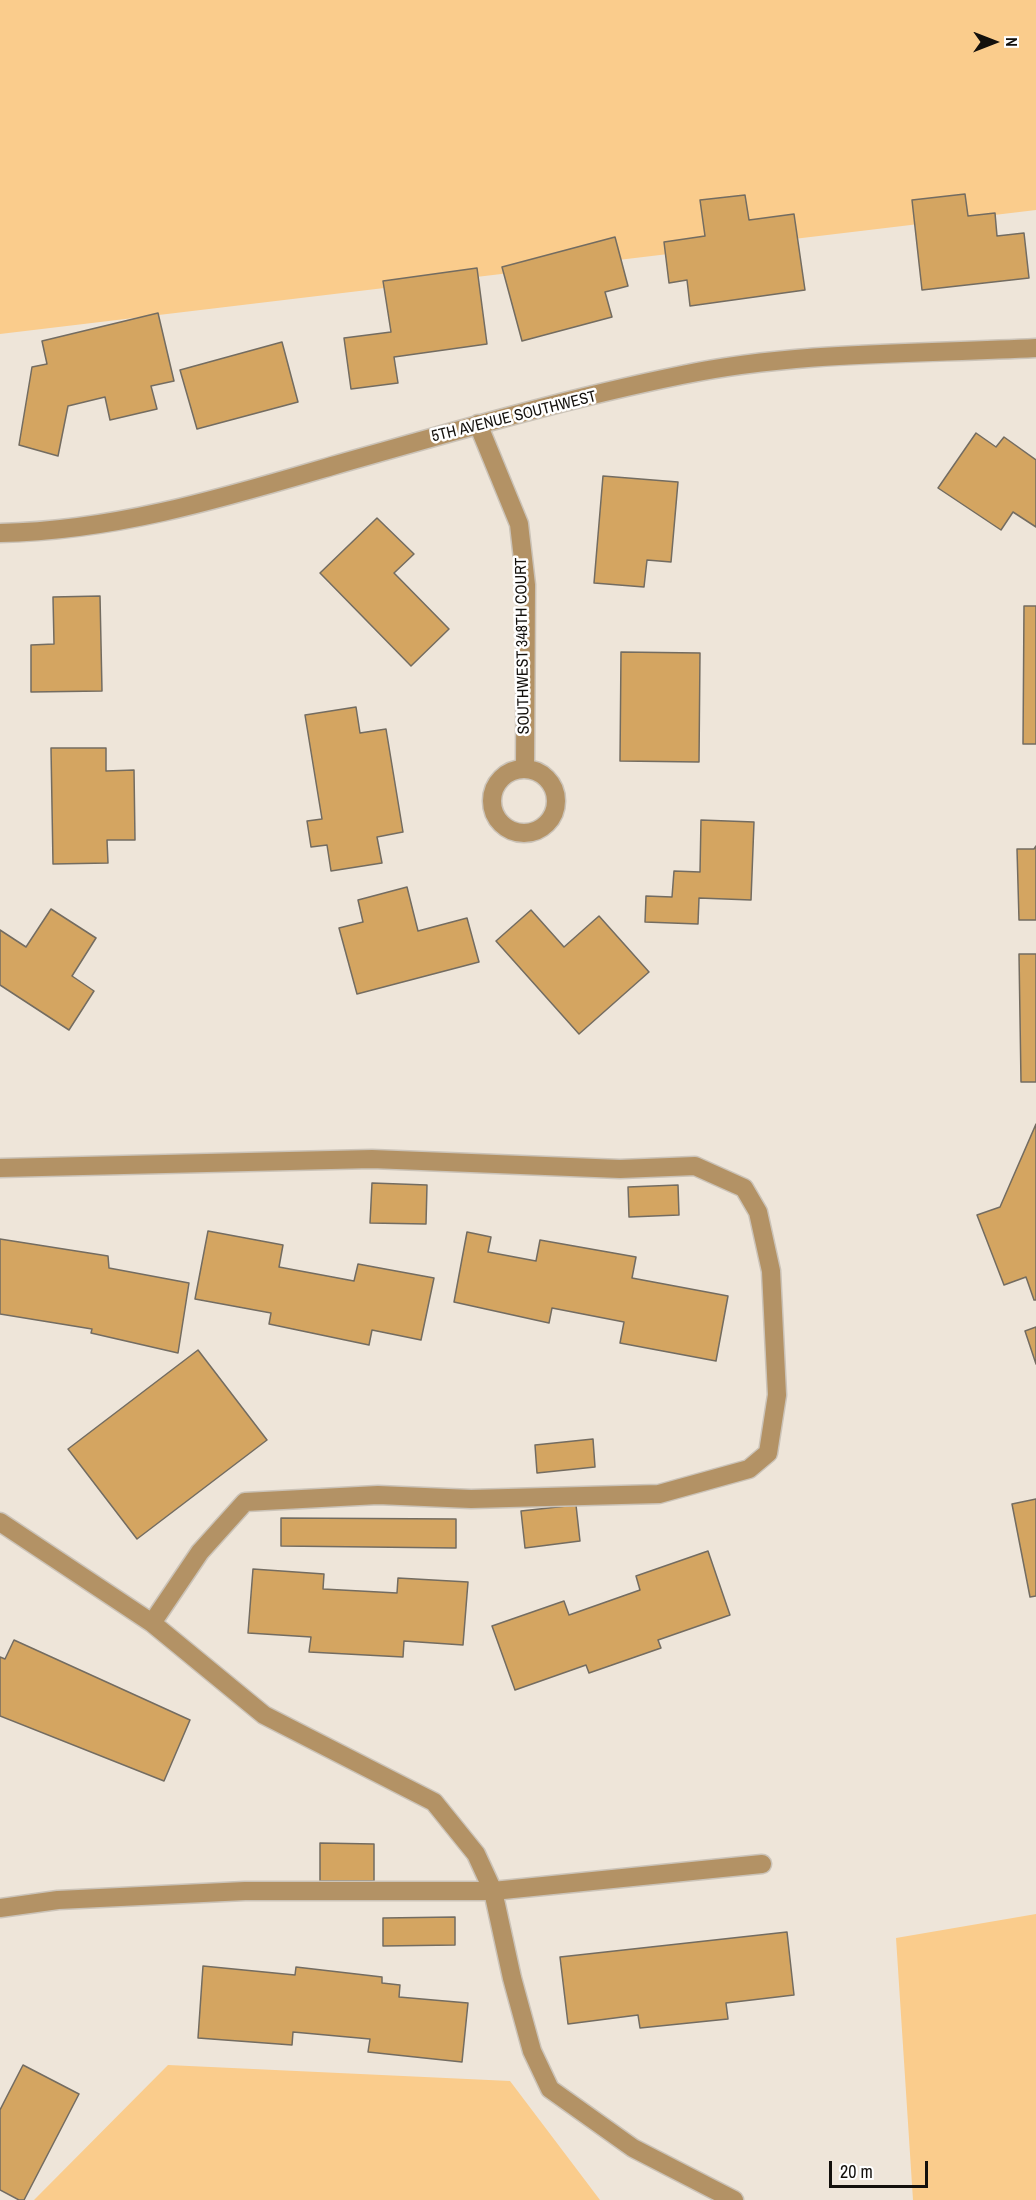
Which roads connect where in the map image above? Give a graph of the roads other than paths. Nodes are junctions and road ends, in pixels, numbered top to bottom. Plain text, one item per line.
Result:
1 (1036, 348) edge
2 (478, 424) junction
3 (0, 533) edge
4 (525, 768) dead end
5 (0, 1168) edge
6 (0, 1522) edge
7 (152, 1623) junction
8 (762, 1864) dead end
9 (493, 1892) junction
10 (0, 1908) edge
11 (734, 2200) edge

1 - 2 street, 5TH AVENUE SOUTHWEST
2 - 3 street, 5TH AVENUE SOUTHWEST
2 - 4 street, SOUTHWEST 348TH COURT
5 - 7 street
6 - 7 street
7 - 9 street
8 - 9 street
9 - 10 street
9 - 11 street

